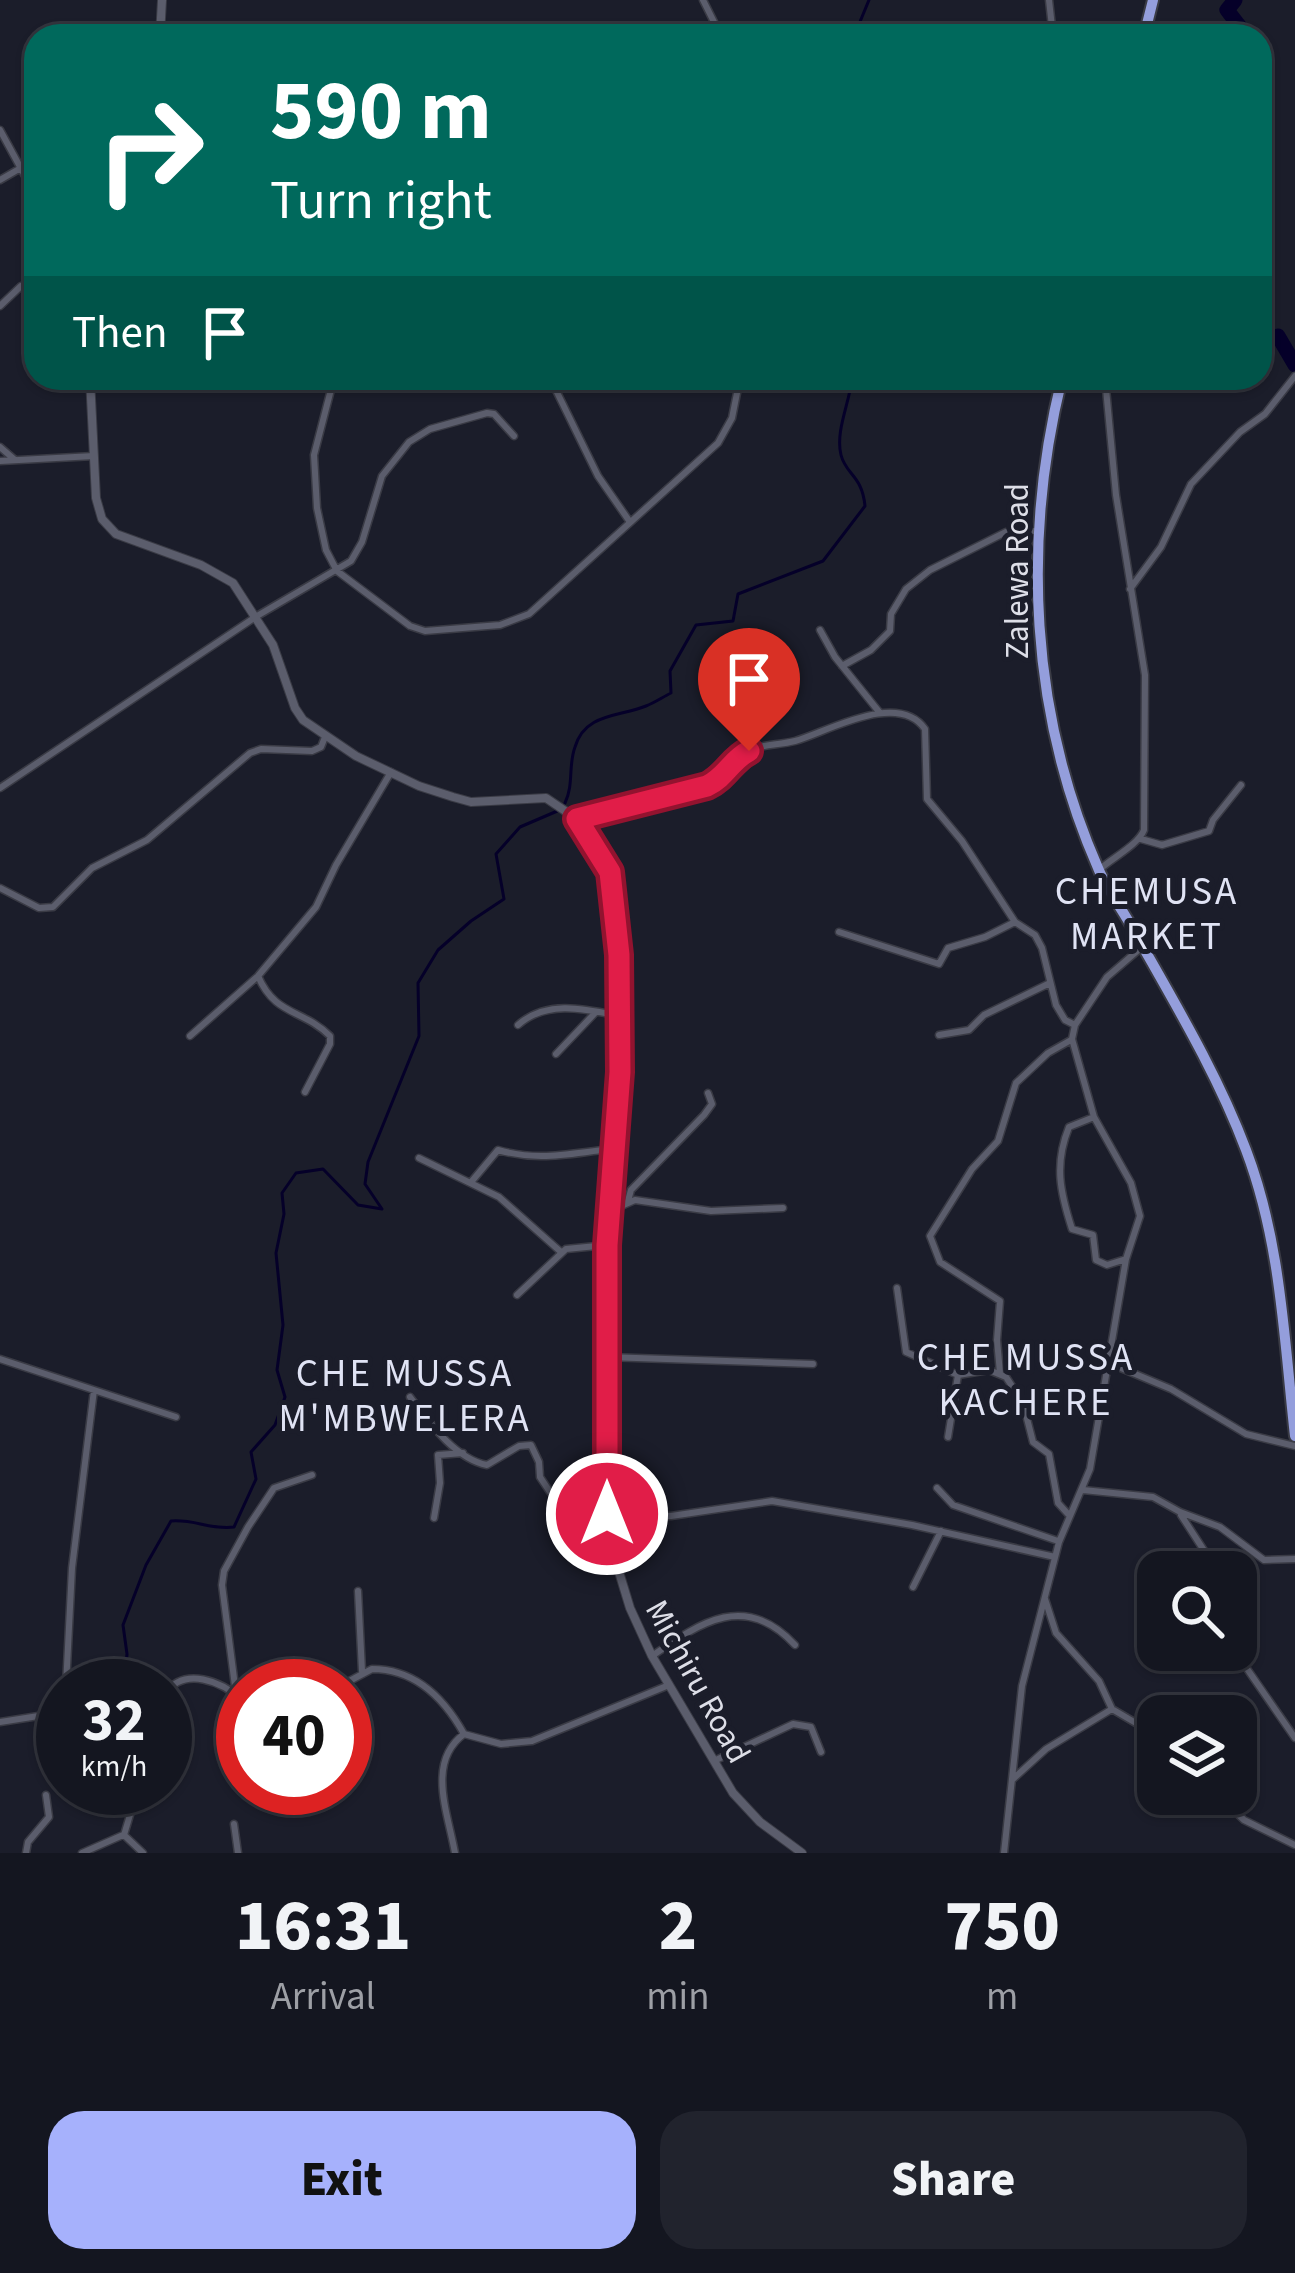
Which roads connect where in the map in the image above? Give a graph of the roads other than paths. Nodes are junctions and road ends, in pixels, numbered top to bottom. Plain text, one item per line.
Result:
1 (0, 130) edge
2 (19, 170) junction
3 (24, 178) edge
4 (0, 180) edge
5 (24, 285) edge
6 (0, 306) edge
7 (1295, 376) edge
8 (91, 390) edge
9 (330, 390) edge
10 (556, 390) edge
11 (738, 390) edge
12 (1059, 390) edge
13 (1107, 390) edge
14 (514, 436) dead end
15 (0, 448) edge
16 (94, 456) junction
17 (15, 460) junction
18 (0, 461) edge
19 (630, 522) junction
20 (1036, 531) junction
21 (337, 571) junction
22 (1130, 589) junction
23 (257, 616) junction
24 (820, 630) dead end
25 (842, 665) junction
26 (880, 713) junction
27 (325, 737) junction
28 (391, 772) junction
29 (1241, 785) dead end
30 (0, 788) edge
31 (577, 819) junction
32 (1141, 839) junction
33 (1099, 870) junction
34 (0, 888) edge
35 (1015, 922) junction
36 (839, 932) dead end
37 (1142, 946) junction
38 (258, 976) junction
39 (1050, 982) junction
40 (596, 1011) junction
41 (620, 1016) junction
42 (518, 1025) dead end
43 (1075, 1025) junction
44 (939, 1035) dead end
45 (190, 1036) dead end
46 (1072, 1039) junction
47 (556, 1054) dead end
48 (305, 1092) dead end
49 (708, 1094) dead end
50 (1094, 1117) junction
51 (612, 1149) junction
52 (419, 1158) dead end
53 (472, 1181) junction
54 (628, 1201) junction
55 (783, 1208) dead end
56 (608, 1212) junction
57 (607, 1245) junction
58 (561, 1252) junction
59 (1126, 1259) junction
60 (897, 1288) dead end
61 (517, 1295) dead end
62 (606, 1357) junction
63 (0, 1358) edge
64 (1108, 1363) junction
65 (812, 1364) dead end
66 (1000, 1372) junction
67 (958, 1376) junction
68 (94, 1390) junction
69 (410, 1397) dead end
70 (1294, 1409) edge
71 (176, 1417) dead end
72 (1295, 1436) edge
73 (948, 1437) dead end
74 (1295, 1446) edge
75 (463, 1453) junction
76 (311, 1475) dead end
77 (937, 1488) dead end
78 (1082, 1490) junction
79 (1180, 1512) junction
80 (607, 1514) junction
81 (1068, 1514) junction
82 (434, 1518) dead end
83 (941, 1531) junction
84 (1059, 1542) junction
85 (1205, 1551) edge
86 (1055, 1557) junction
87 (1295, 1559) edge
88 (913, 1587) dead end
89 (358, 1592) dead end
90 (1044, 1596) junction
91 (795, 1646) dead end
92 (652, 1656) junction
93 (67, 1659) edge
94 (232, 1659) edge
95 (361, 1659) edge
96 (372, 1670) edge
97 (1249, 1671) edge
98 (669, 1684) junction
99 (1112, 1709) junction
100 (36, 1716) edge
101 (0, 1722) edge
102 (1137, 1724) edge
103 (464, 1734) junction
104 (1295, 1738) edge
105 (820, 1752) dead end
106 (716, 1760) junction
107 (1013, 1779) junction
108 (49, 1815) edge
109 (130, 1815) edge
110 (1239, 1815) edge
111 (233, 1823) dead end
112 (124, 1835) junction
113 (1295, 1845) edge
114 (26, 1853) edge
115 (82, 1853) edge
116 (143, 1853) edge
117 (238, 1853) edge
118 (455, 1853) edge
119 (802, 1853) edge
120 (1004, 1853) edge

1 - 2 street
2 - 3 street
2 - 4 street
5 - 6 street
7 - 22 street
8 - 16 street
9 - 21 street
10 - 19 street
11 - 19 street
12 - 20 highway, Zalewa Road
13 - 22 street
14 - 21 street
15 - 17 street
16 - 17 street
16 - 23 street
17 - 18 street
19 - 21 street
20 - 25 street
20 - 33 highway, Zalewa Road
21 - 23 street
22 - 32 street
23 - 27 street
23 - 30 street
24 - 25 street
25 - 26 street
26 - 31 street
26 - 35 street
27 - 28 street
27 - 34 street
28 - 31 street
28 - 38 street
29 - 32 street
31 - 41 street, Michiru Road
32 - 33 street
33 - 37 highway, Zalewa Road
35 - 36 street
35 - 39 street
37 - 43 street
37 - 70 highway, Zalewa Road
38 - 45 street
38 - 48 street
39 - 43 street
39 - 44 street
40 - 41 street
40 - 42 street
40 - 47 street
41 - 51 street, Michiru Road
43 - 46 street
46 - 50 street
46 - 66 street
49 - 54 street
50 - 59 street
50 - 59 street
51 - 53 street
51 - 56 street, Michiru Road
52 - 53 street
53 - 58 street
54 - 55 street
54 - 56 street
56 - 57 street, Michiru Road
57 - 58 street
57 - 62 street, Michiru Road
58 - 61 street
59 - 64 street
60 - 67 street
62 - 65 street
62 - 80 street, Michiru Road
63 - 68 street
64 - 74 street
64 - 78 street
66 - 67 street
66 - 81 street
67 - 73 street
68 - 71 street
68 - 93 street
69 - 75 street
70 - 72 highway, Zalewa Road
75 - 80 street
75 - 82 street
76 - 94 street
77 - 84 street
78 - 79 street
78 - 81 street
79 - 85 street
79 - 87 street
80 - 83 street
80 - 92 street, Michiru Road
81 - 84 street
83 - 86 street
83 - 88 street
84 - 86 street
86 - 90 street
89 - 95 street
90 - 99 street
90 - 107 street
91 - 92 street
92 - 98 street, Michiru Road
96 - 103 street
97 - 104 street
98 - 103 street
98 - 106 street, Michiru Road
99 - 102 street
99 - 107 street
100 - 101 street
103 - 118 street
105 - 106 street
106 - 119 street, Michiru Road
107 - 120 street
108 - 114 street
109 - 112 street
110 - 113 street
111 - 117 street
112 - 115 street
112 - 116 street

